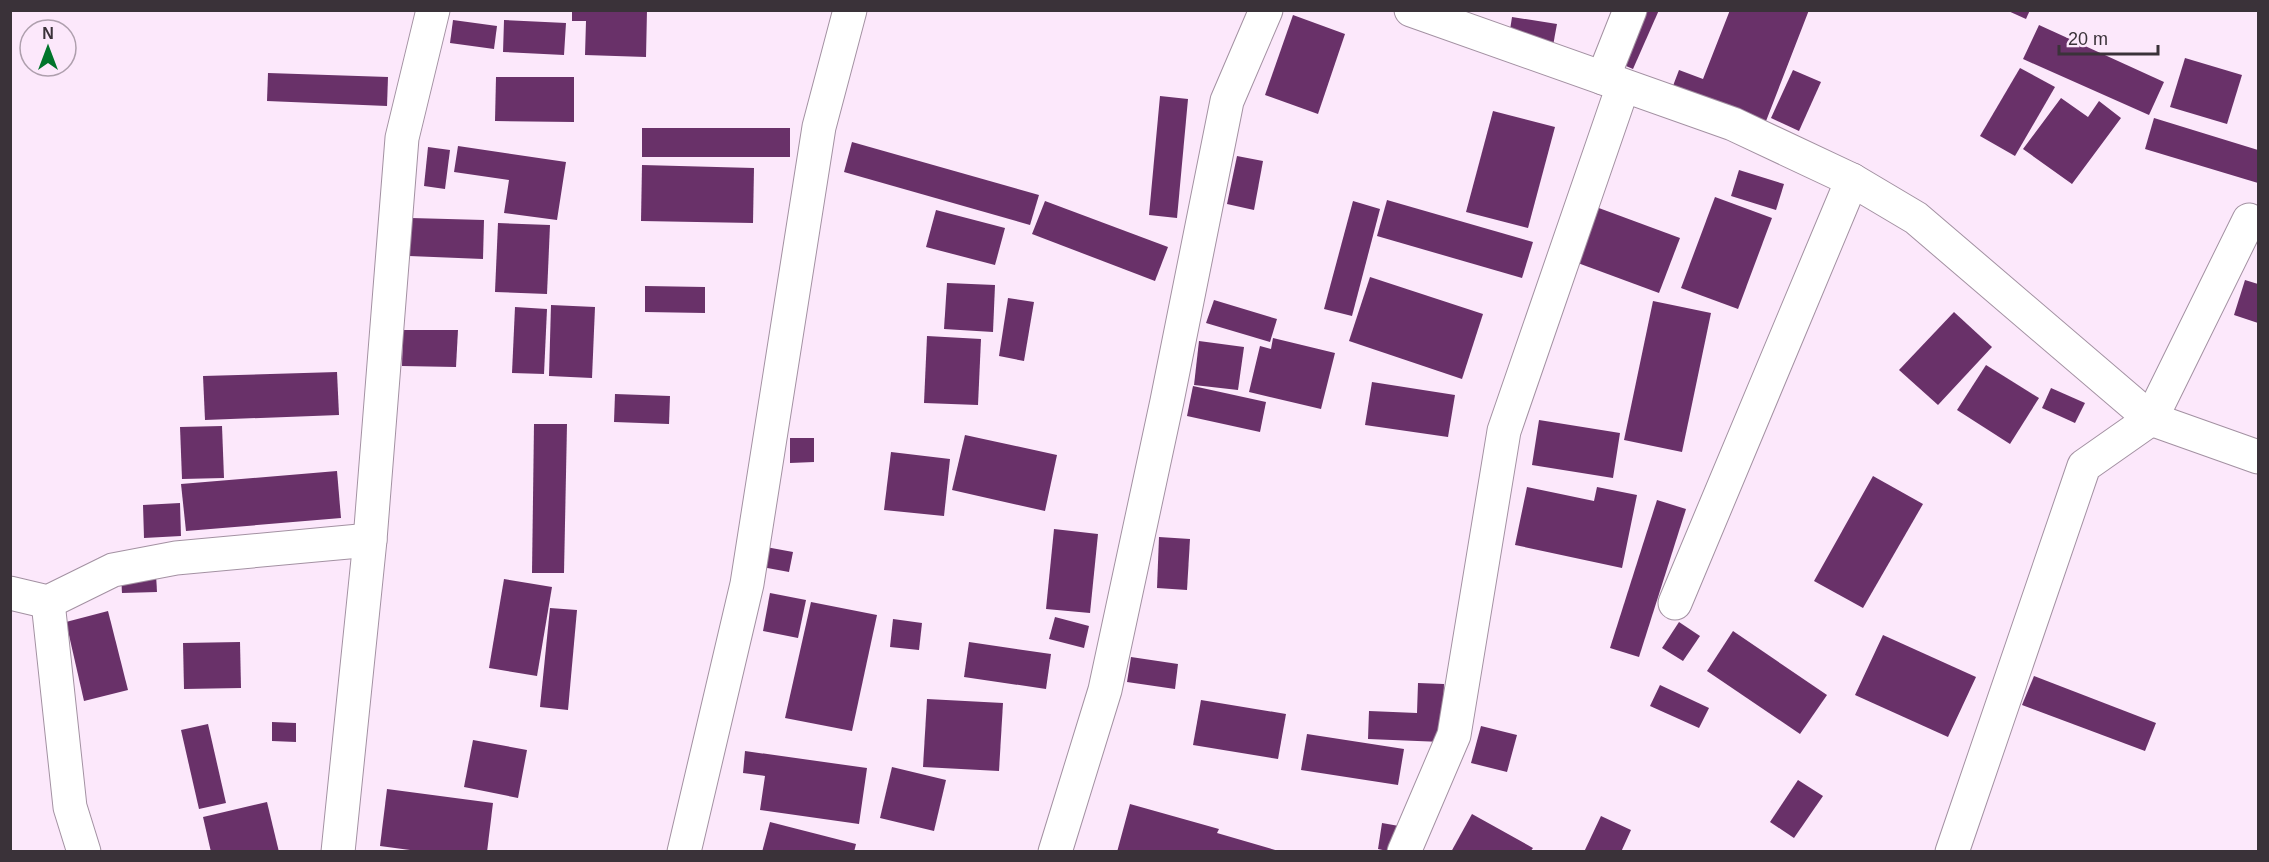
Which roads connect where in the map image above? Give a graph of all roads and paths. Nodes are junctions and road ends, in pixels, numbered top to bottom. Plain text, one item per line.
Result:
1 (433, 10) edge
2 (850, 10) edge
3 (1266, 10) edge
4 (1411, 10) edge
5 (1630, 10) edge
6 (1613, 82) junction
7 (1852, 180) junction
8 (2249, 220) dead end
9 (2151, 419) junction
10 (2259, 457) edge
11 (370, 540) junction
12 (10, 593) edge
13 (48, 602) junction
14 (1675, 603) dead end
15 (84, 852) edge
16 (338, 852) edge
17 (684, 852) edge
18 (1055, 852) edge
19 (1404, 852) edge
20 (1952, 852) edge

1 - 11 street
2 - 17 street
3 - 18 street
4 - 6 street
5 - 6 street
6 - 7 street
6 - 19 street
7 - 9 street
7 - 14 street
8 - 9 street
9 - 10 street
9 - 20 street
11 - 13 street
11 - 16 street
12 - 13 street
13 - 15 street

